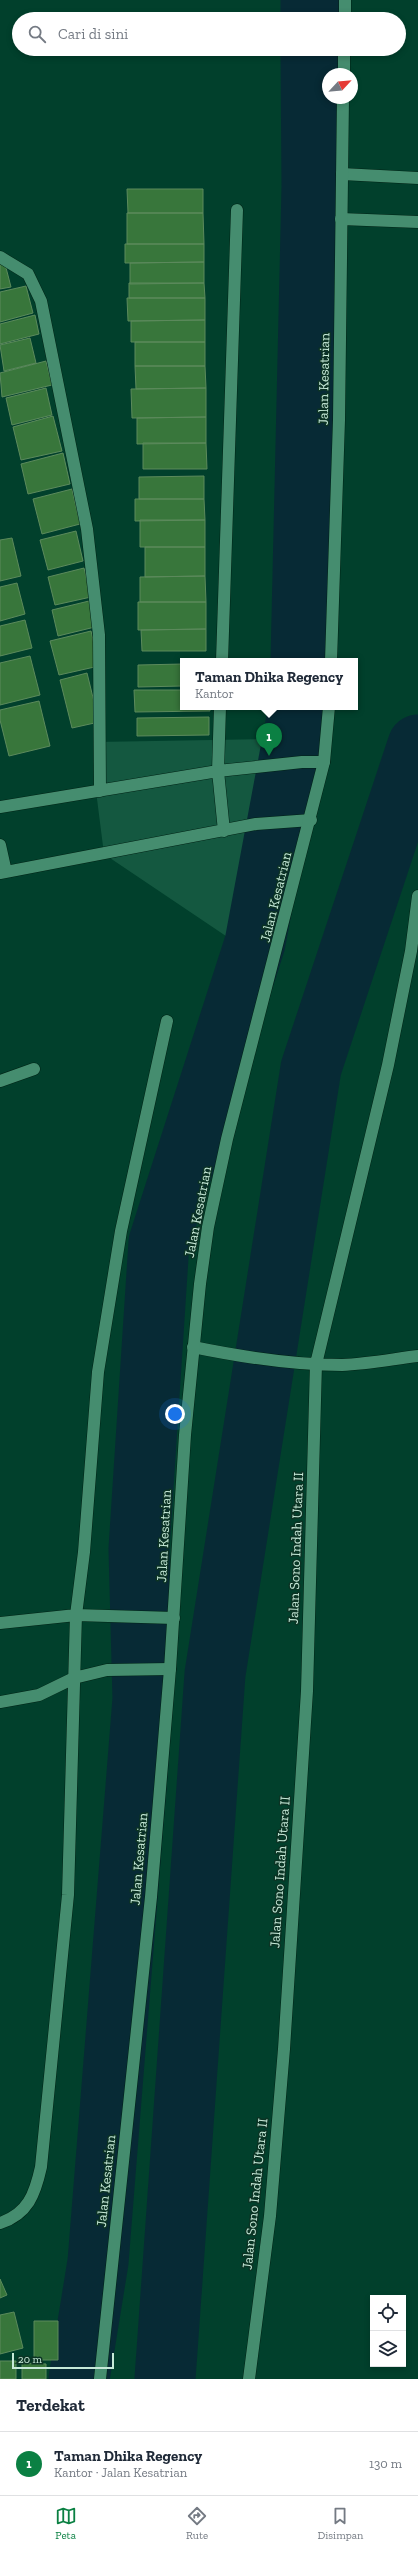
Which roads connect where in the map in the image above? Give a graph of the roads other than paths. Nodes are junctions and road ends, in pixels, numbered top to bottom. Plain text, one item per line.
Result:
1 (345, 0) edge
2 (345, 12) edge
3 (344, 56) edge
4 (344, 68) edge
5 (343, 104) edge
6 (342, 174) junction
7 (418, 178) edge
8 (237, 210) dead end
9 (341, 219) junction
10 (418, 222) edge
11 (0, 257) edge
12 (222, 658) edge
13 (331, 658) edge
14 (220, 710) edge
15 (329, 710) edge
16 (324, 762) junction
17 (218, 771) junction
18 (100, 791) junction
19 (0, 807) edge
20 (311, 820) junction
21 (224, 831) junction
22 (0, 845) edge
23 (3, 872) edge
24 (418, 896) edge
25 (167, 1021) dead end
26 (34, 1069) dead end
27 (0, 1081) edge
28 (193, 1347) junction
29 (418, 1356) edge
30 (316, 1364) junction
31 (76, 1615) junction
32 (174, 1618) junction
33 (0, 1624) edge
34 (164, 1669) junction
35 (74, 1678) junction
36 (0, 1702) edge
37 (0, 2223) edge
38 (100, 2379) edge
39 (249, 2379) edge

1 - 2 street
3 - 4 street
5 - 6 street, Jalan Kesatrian
6 - 7 street
6 - 9 street, Jalan Kesatrian
8 - 12 street
9 - 10 street
9 - 13 street, Jalan Kesatrian
11 - 18 street
14 - 17 street
15 - 16 street, Jalan Kesatrian
16 - 17 street
16 - 20 street, Jalan Kesatrian
17 - 18 street
17 - 21 street
18 - 19 street
20 - 21 street
20 - 28 street, Jalan Kesatrian
21 - 23 street
22 - 23 street
24 - 30 street, Jalan Sono Indah Utara II
25 - 31 street
26 - 27 street
28 - 30 street
28 - 32 street, Jalan Kesatrian
29 - 30 street
30 - 39 street, Jalan Sono Indah Utara II
31 - 32 street
31 - 33 street
31 - 35 street
32 - 34 street, Jalan Kesatrian
34 - 35 street
34 - 38 street, Jalan Kesatrian
35 - 36 street
35 - 37 street

